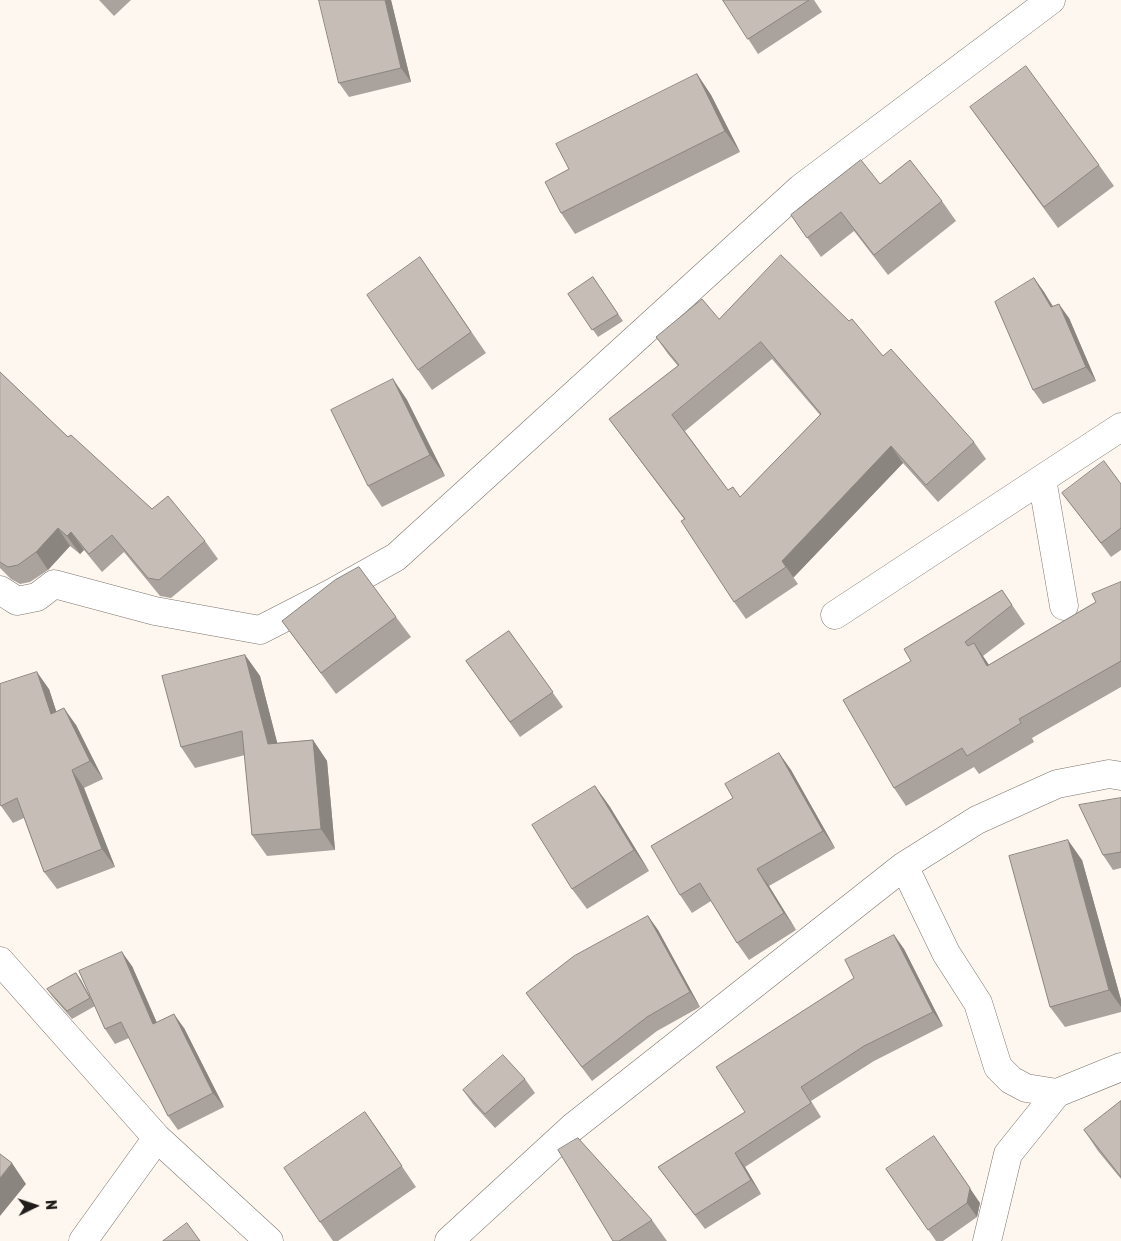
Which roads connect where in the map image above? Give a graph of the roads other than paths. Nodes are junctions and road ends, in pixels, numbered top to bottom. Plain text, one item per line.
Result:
1 (1051, 0) edge
2 (1121, 427) edge
3 (1042, 479) junction
4 (0, 590) edge
5 (1064, 606) dead end
6 (835, 615) dead end
7 (1121, 776) edge
8 (904, 866) junction
9 (0, 961) edge
10 (1121, 1067) edge
11 (1057, 1093) junction
12 (157, 1138) junction
13 (83, 1241) edge
14 (269, 1241) edge
15 (449, 1241) edge
16 (987, 1241) edge

1 - 4 street
2 - 3 street
3 - 5 street
3 - 6 street
7 - 8 street
8 - 11 street
8 - 15 street
9 - 12 street
10 - 11 street
11 - 16 street
12 - 13 street
12 - 14 street

